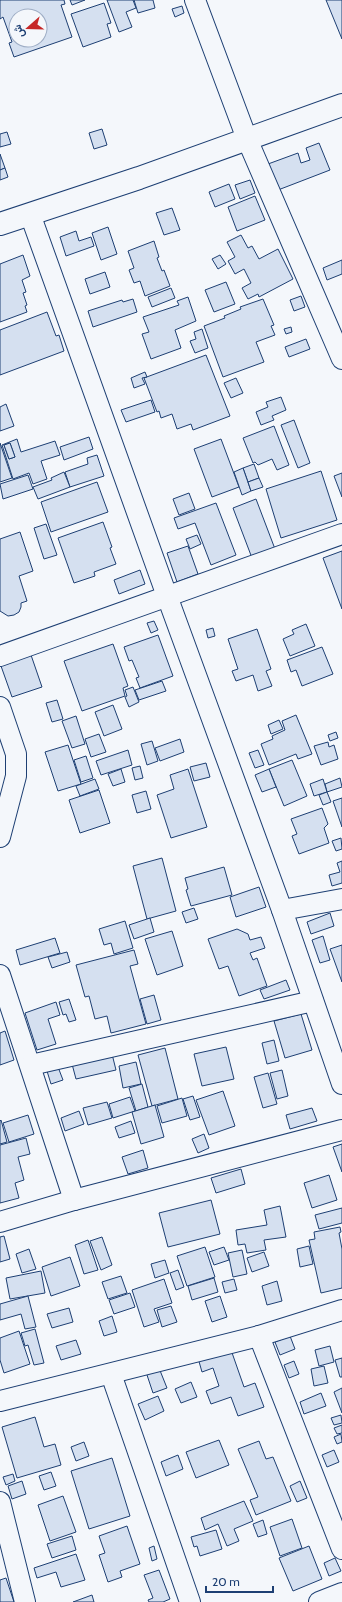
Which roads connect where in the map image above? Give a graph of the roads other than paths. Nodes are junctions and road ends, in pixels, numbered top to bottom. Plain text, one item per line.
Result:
1 (195, 0) edge
2 (342, 105) edge
3 (247, 139) junction
4 (30, 214) junction
5 (0, 224) edge
6 (342, 359) edge
7 (342, 534) edge
8 (166, 596) junction
9 (0, 656) edge
10 (0, 707) edge
11 (0, 837) edge
12 (342, 899) edge
13 (282, 910) junction
14 (0, 975) edge
15 (313, 1000) junction
16 (30, 1065) junction
17 (342, 1084) edge
18 (342, 1130) edge
19 (74, 1200) junction
20 (0, 1222) edge
21 (342, 1310) edge
22 (259, 1336) junction
23 (111, 1374) junction
24 (0, 1401) edge
25 (0, 1502) edge
26 (342, 1549) edge
27 (8, 1566) edge
28 (342, 1593) edge
29 (26, 1602) edge
30 (190, 1602) edge
31 (319, 1602) edge

1 - 3 street
2 - 3 street
3 - 4 street
3 - 6 street
4 - 5 street
4 - 8 street
7 - 8 street
8 - 9 street
8 - 13 street
10 - 11 street
12 - 13 street
13 - 15 street
14 - 16 street
15 - 16 street
15 - 17 street
16 - 19 street
18 - 19 street
19 - 20 street
21 - 22 street
22 - 23 street
22 - 26 street
23 - 24 street
23 - 30 street
25 - 27 street
27 - 29 street
28 - 31 street

